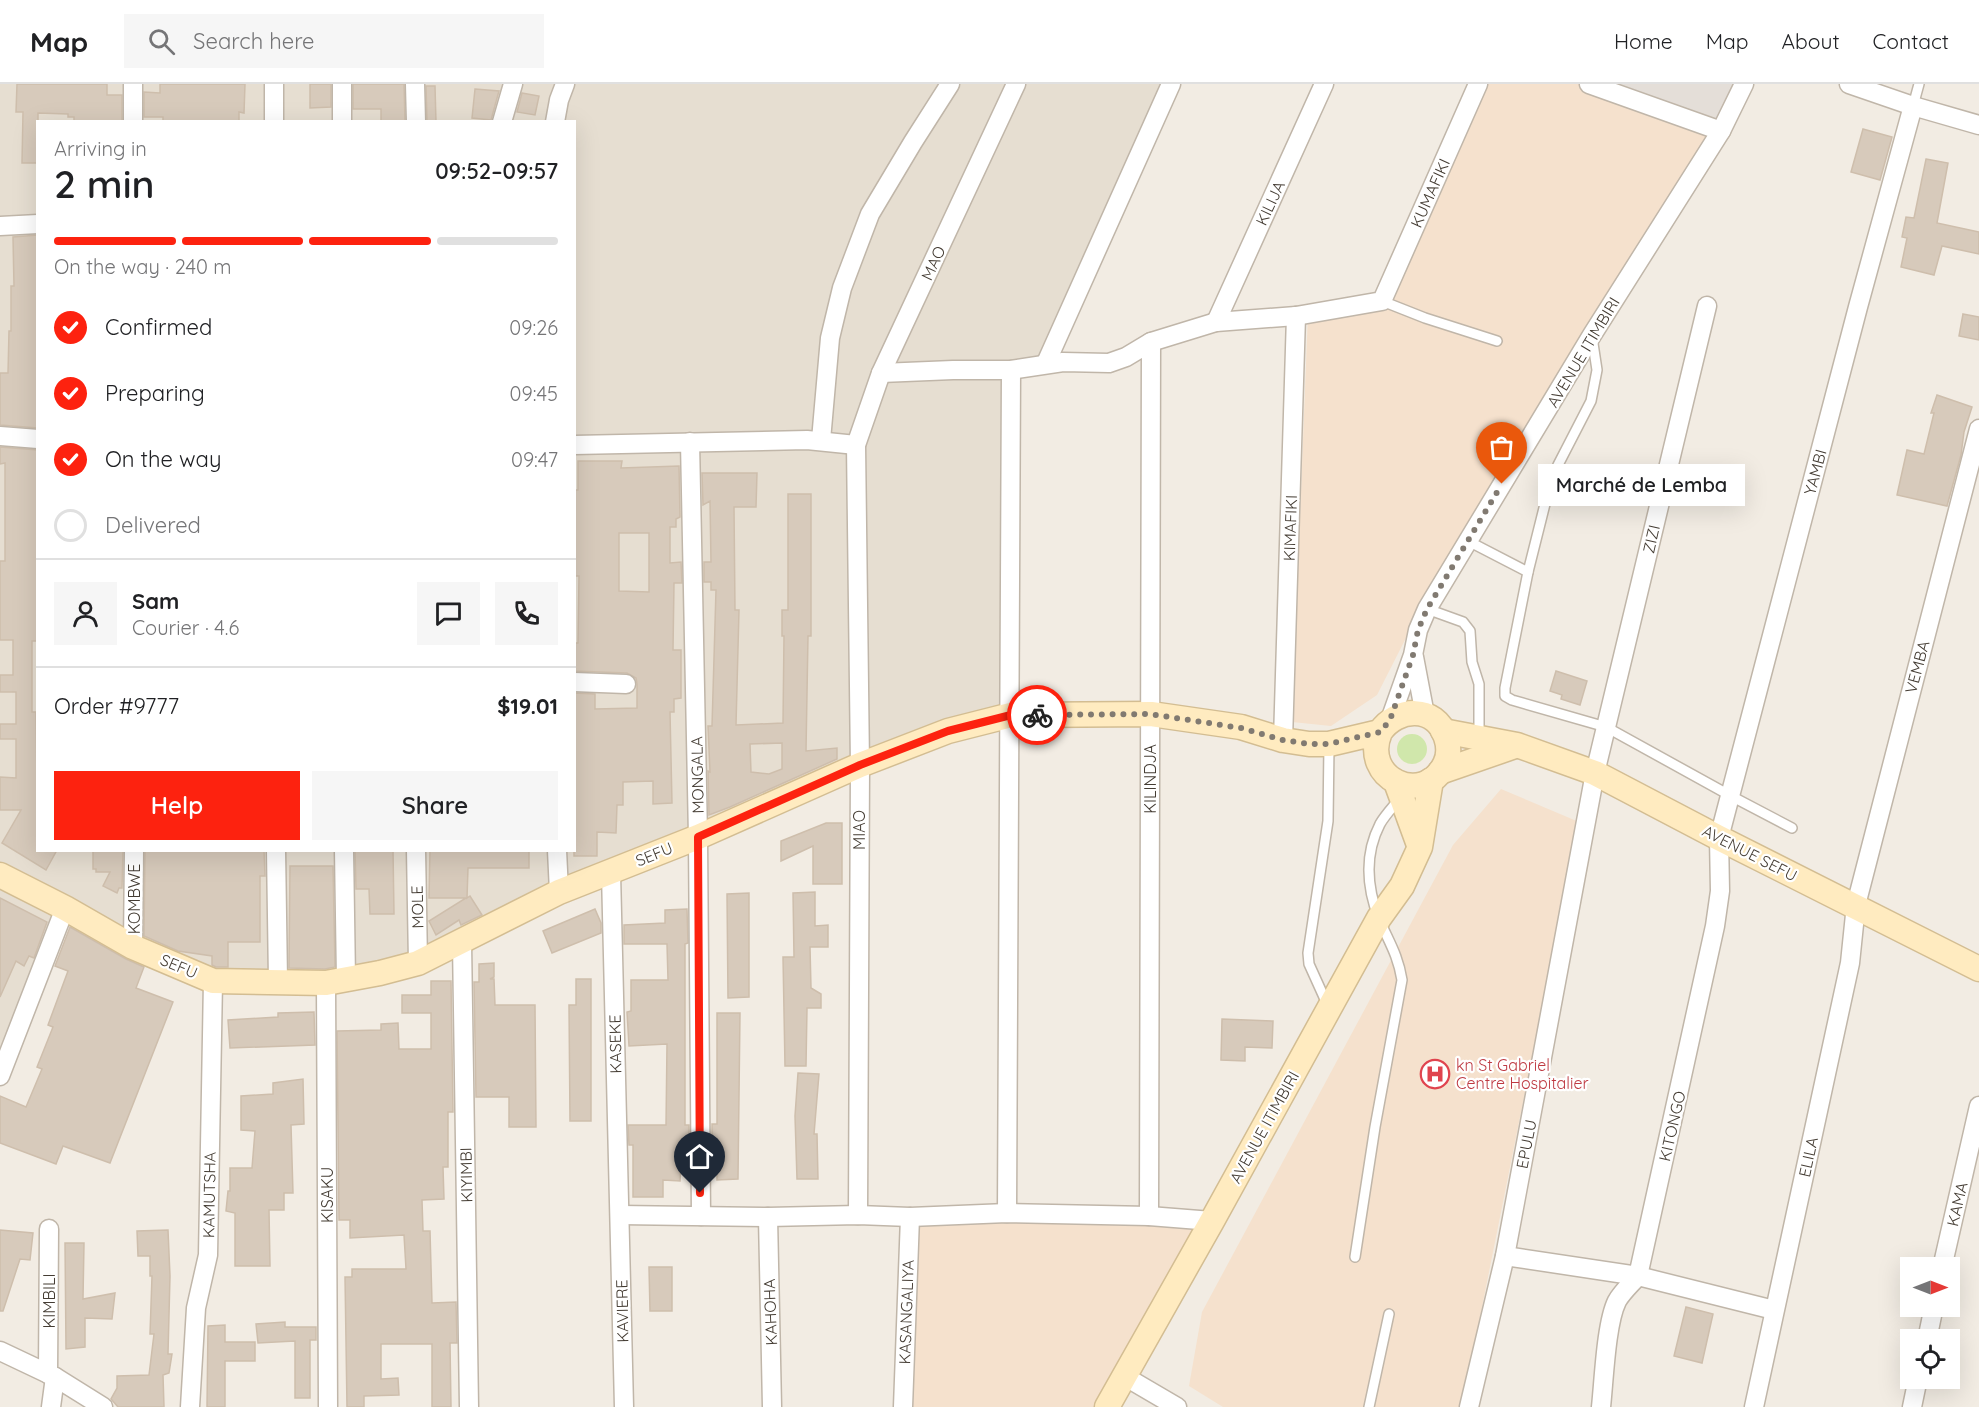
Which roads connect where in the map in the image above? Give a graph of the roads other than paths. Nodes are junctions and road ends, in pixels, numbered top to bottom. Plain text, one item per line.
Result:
1 (133, 84) edge
2 (274, 84) edge
3 (342, 84) edge
4 (415, 84) edge
5 (513, 84) edge
6 (565, 84) edge
7 (950, 84) edge
8 (1016, 84) edge
9 (1171, 84) edge
10 (1324, 84) edge
11 (1478, 84) edge
12 (1589, 84) edge
13 (1744, 84) edge
14 (1849, 84) edge
15 (1919, 84) edge
16 (1913, 106) junction
17 (133, 120) edge
18 (274, 120) edge
19 (342, 120) edge
20 (416, 120) edge
21 (503, 120) edge
22 (555, 120) edge
23 (1979, 124) edge
24 (1721, 131) junction
25 (36, 224) edge
26 (0, 226) edge
27 (1382, 301) junction
28 (1707, 306) dead end
29 (1296, 316) junction
30 (1216, 322) junction
31 (1592, 335) junction
32 (1151, 342) junction
33 (1497, 342) dead end
34 (1046, 363) junction
35 (1011, 370) junction
36 (882, 374) junction
37 (1979, 429) edge
38 (0, 436) edge
39 (36, 439) edge
40 (821, 440) junction
41 (690, 442) junction
42 (576, 445) edge
43 (856, 445) junction
44 (1468, 541) junction
45 (1528, 572) junction
46 (1427, 609) junction
47 (1413, 655) junction
48 (576, 682) edge
49 (626, 684) dead end
50 (1150, 714) junction
51 (1011, 715) junction
52 (1425, 715) junction
53 (1385, 726) junction
54 (1606, 726) junction
55 (1443, 731) junction
56 (1479, 738) junction
57 (1283, 740) junction
58 (1329, 744) junction
59 (1517, 745) junction
60 (860, 765) junction
61 (1379, 765) junction
62 (1595, 772) junction
63 (1436, 776) junction
64 (1399, 790) junction
65 (1731, 796) junction
66 (1792, 828) dead end
67 (698, 837) junction
68 (1719, 838) junction
69 (1420, 847) junction
70 (134, 852) edge
71 (276, 852) edge
72 (344, 852) edge
73 (416, 852) edge
74 (557, 852) edge
75 (611, 873) junction
76 (0, 875) edge
77 (559, 892) junction
78 (1856, 906) junction
79 (65, 908) junction
80 (1379, 918) junction
81 (462, 942) junction
82 (134, 947) junction
83 (418, 963) junction
84 (1979, 969) edge
85 (213, 981) junction
86 (278, 981) junction
87 (336, 981) junction
88 (1329, 1008) junction
89 (0, 1076) edge
90 (1979, 1106) edge
91 (1007, 1213) junction
92 (620, 1215) junction
93 (858, 1215) junction
94 (701, 1216) junction
95 (1149, 1216) junction
96 (768, 1217) junction
97 (910, 1217) junction
98 (1212, 1221) junction
99 (49, 1229) dead end
100 (1504, 1256) junction
101 (1355, 1257) dead end
102 (1945, 1257) edge
103 (1638, 1276) junction
104 (1774, 1310) junction
105 (1389, 1314) dead end
106 (0, 1351) edge
107 (52, 1376) junction
108 (1124, 1376) junction
109 (1916, 1389) edge
110 (51, 1407) edge
111 (103, 1407) edge
112 (190, 1407) edge
113 (328, 1407) edge
114 (469, 1407) edge
115 (624, 1407) edge
116 (772, 1407) edge
117 (903, 1407) edge
118 (1107, 1407) edge
119 (1177, 1407) edge
120 (1369, 1407) edge
121 (1469, 1407) edge
122 (1601, 1407) edge
123 (1754, 1407) edge
124 (1912, 1407) edge

1 - 17 street
2 - 18 street
3 - 19 street
4 - 20 street
5 - 21 street
6 - 22 street
7 - 40 street
8 - 36 street, MAO
9 - 34 street
10 - 30 street, KILIJA
11 - 27 street, KUMAFIKI
12 - 24 street
13 - 24 street, AVENUE ITIMBIRI
14 - 16 street
15 - 16 lane
16 - 23 street
16 - 65 street, YAMBI
24 - 31 street, AVENUE ITIMBIRI
25 - 26 street
27 - 29 street
27 - 33 lane
28 - 54 street, ZIZI
29 - 30 street
29 - 57 street, KIMAFIKI
30 - 32 street
31 - 44 street, AVENUE ITIMBIRI
31 - 45 lane
32 - 34 street
32 - 50 street, KILINDJA
34 - 35 street
35 - 36 street
35 - 51 street
36 - 43 street, MAO
37 - 78 street, VEMBA
38 - 39 street
40 - 41 street
40 - 43 street
41 - 42 street
41 - 67 street, MONGALA
43 - 60 street, MIAO
44 - 45 lane
44 - 46 street, AVENUE ITIMBIRI
45 - 54 lane
46 - 47 street, AVENUE ITIMBIRI
46 - 56 lane
47 - 52 street
47 - 53 street, AVENUE ITIMBIRI
48 - 49 street
50 - 51 main road, SEFU
50 - 57 main road, SEFU
50 - 95 street, KILINDJA
51 - 60 main road, SEFU
51 - 91 street
52 - 53 main road
52 - 55 main road
53 - 58 main road
53 - 61 main road
54 - 62 street, ZIZI
54 - 65 lane
55 - 56 main road, AVENUE SEFU
55 - 63 main road
56 - 59 main road, AVENUE SEFU
57 - 58 main road, SEFU
58 - 61 main road
58 - 88 lane
59 - 62 main road, AVENUE SEFU
59 - 63 main road
60 - 67 main road, SEFU
60 - 93 street, MIAO
61 - 64 main road
62 - 68 main road, AVENUE SEFU
62 - 100 street, EPULU
63 - 64 main road
63 - 69 main road, AVENUE ITIMBIRI
64 - 69 main road
64 - 80 lane
65 - 66 lane
65 - 68 street, YAMBI
67 - 75 main road, SEFU
67 - 94 street, MONGALA
68 - 78 main road, AVENUE SEFU
68 - 103 street, KITONGO
69 - 80 main road, AVENUE ITIMBIRI
70 - 82 street, KOMBWE
71 - 86 street
72 - 87 street, KISAKU
73 - 83 street, MOLE
74 - 77 street
75 - 77 main road, SEFU
75 - 92 street, KASEKE
76 - 79 main road, SEFU
77 - 81 main road, SEFU
78 - 84 main road, AVENUE SEFU
78 - 104 street, ELILA
79 - 82 main road, SEFU
79 - 89 street
80 - 88 main road, AVENUE ITIMBIRI
80 - 101 lane
81 - 83 main road, SEFU
81 - 114 street, KIYIMBI
82 - 85 main road, SEFU
83 - 87 main road, SEFU
85 - 86 main road, SEFU
85 - 112 street, KAMUTSHA
86 - 87 main road, SEFU
87 - 113 street, KISAKU
88 - 98 main road, AVENUE ITIMBIRI
90 - 102 street, KAMA
91 - 95 street
91 - 97 street
92 - 94 street
92 - 115 street, KAVIERE
93 - 96 street
93 - 97 street
94 - 96 street
95 - 98 street
96 - 116 street, KAHOHA
97 - 117 street, KASANGALIYA
98 - 108 main road, AVENUE ITIMBIRI
99 - 107 street, KIMBILI
100 - 103 street
100 - 121 street, EPULU
103 - 104 street
103 - 122 street, KITONGO
104 - 123 street, ELILA
105 - 120 lane
106 - 107 street
107 - 110 street, KIMBILI
107 - 111 street
108 - 118 main road, AVENUE ITIMBIRI
108 - 119 street
109 - 124 street

